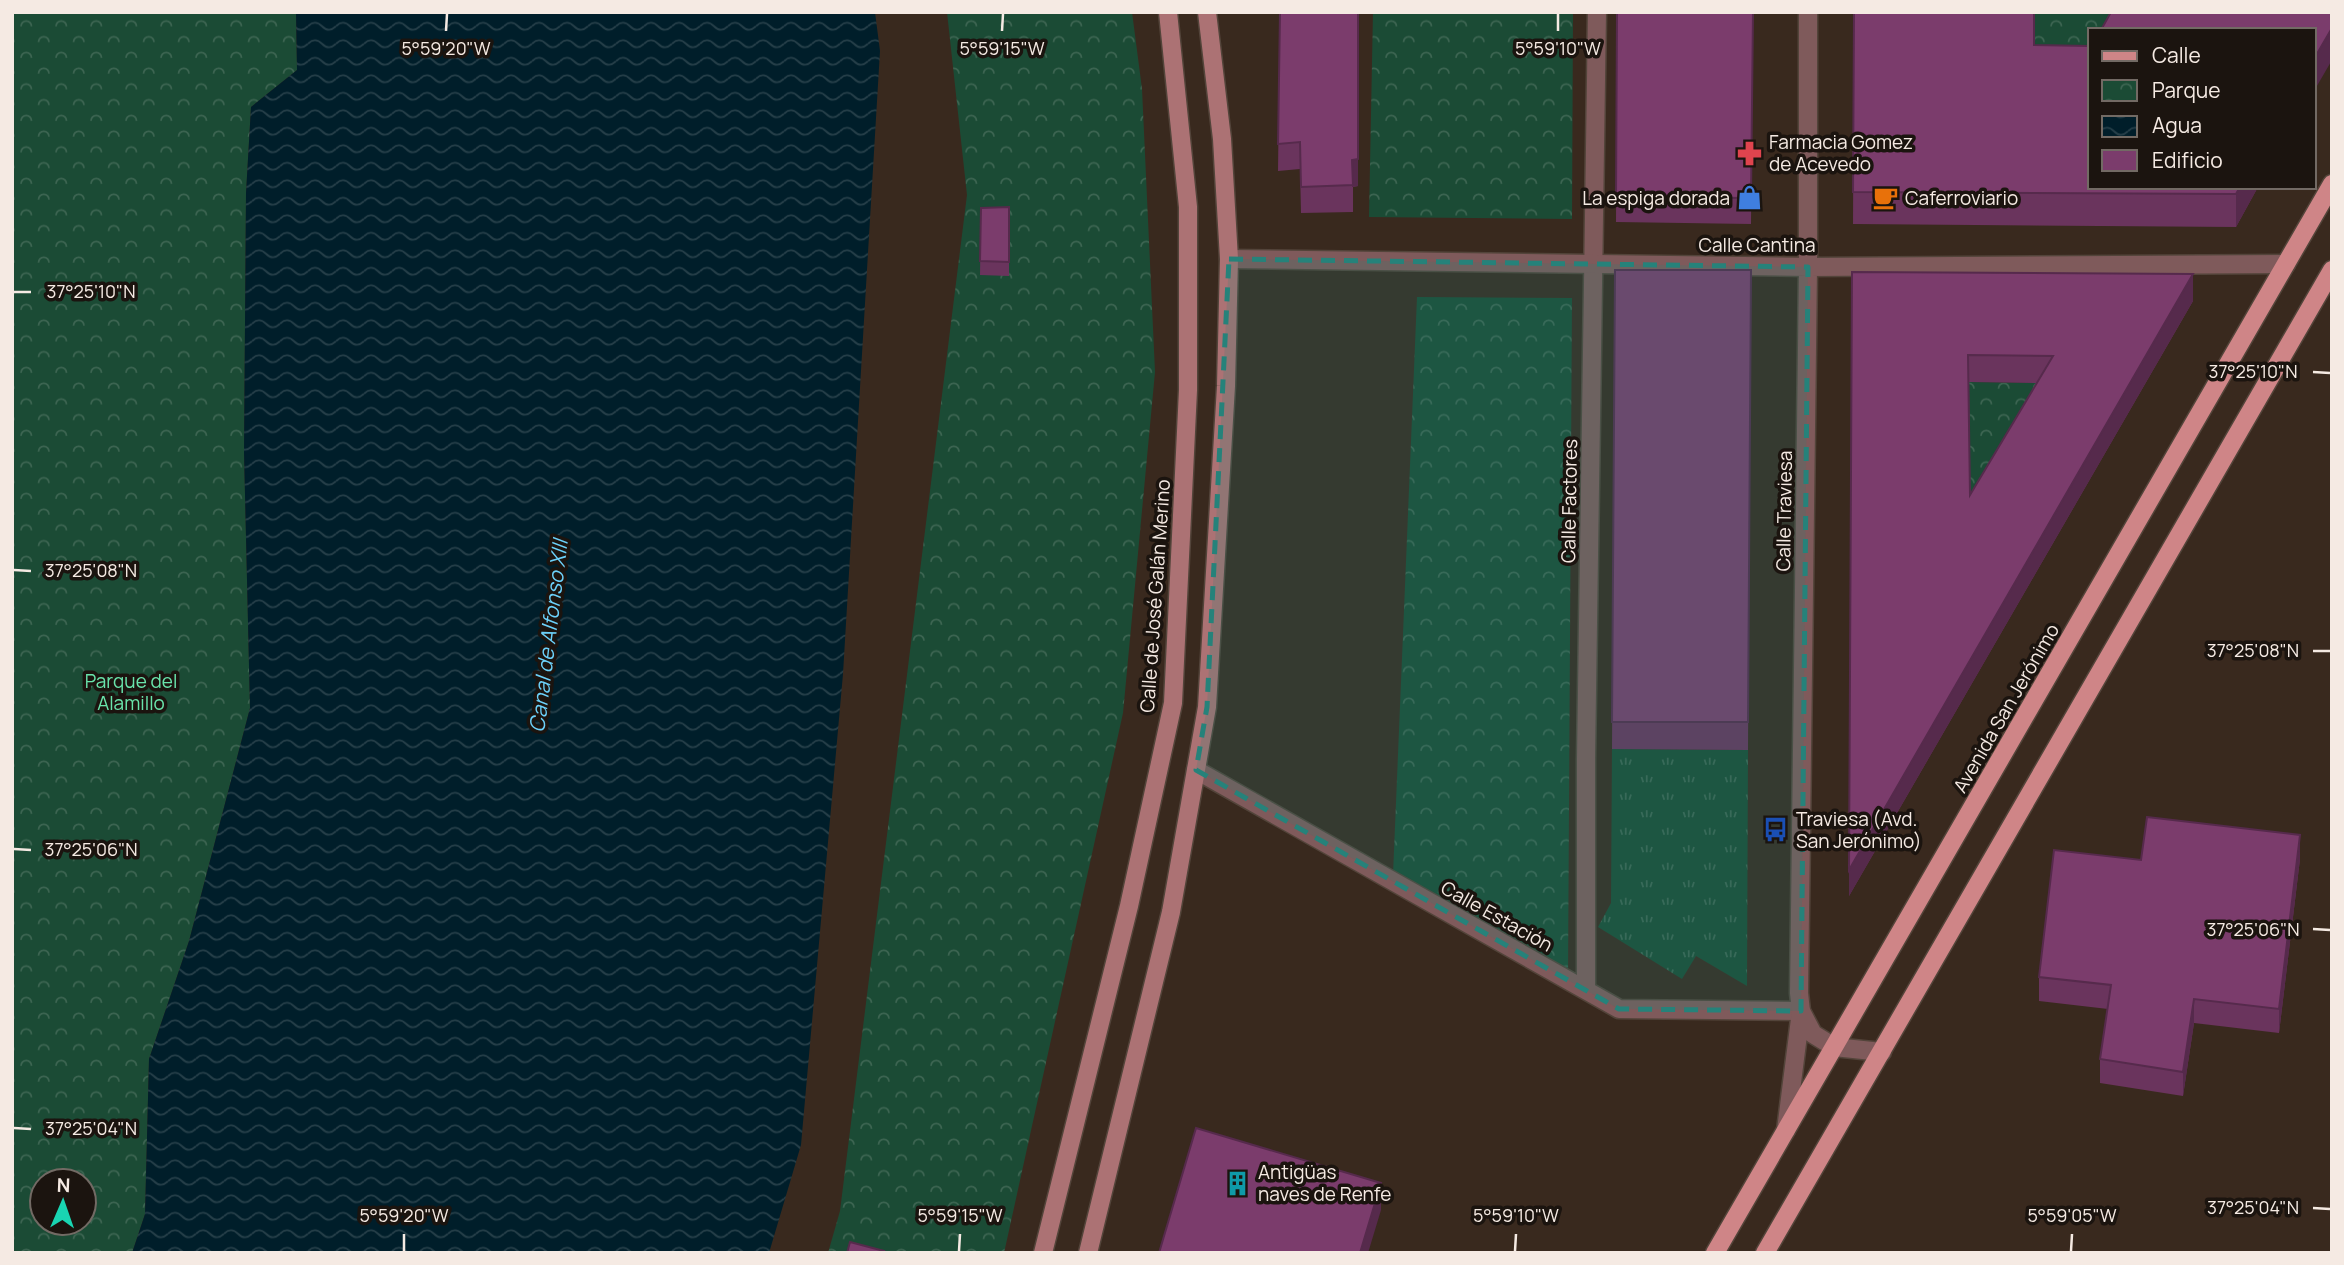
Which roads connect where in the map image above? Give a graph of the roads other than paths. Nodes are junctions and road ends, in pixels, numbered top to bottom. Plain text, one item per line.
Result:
1 (1168, 12) edge
2 (1207, 12) edge
3 (1597, 12) edge
4 (1808, 12) edge
5 (2332, 184) edge
6 (1228, 259) junction
7 (2286, 264) junction
8 (1594, 265) junction
9 (1808, 267) junction
10 (2332, 270) edge
11 (1196, 770) junction
12 (1586, 990) junction
13 (1801, 1011) junction
14 (1835, 1047) junction
15 (1882, 1052) junction
16 (1786, 1129) junction
17 (1043, 1253) edge
18 (1088, 1253) edge
19 (1715, 1253) edge
20 (1765, 1253) edge

1 - 17 main road, Calle de José Galán Merino
2 - 6 main road
3 - 8 street, Calle Factores
4 - 9 street, Calle Traviesa
5 - 7 main road, Avenida San Jerónimo
6 - 8 street, Calle Cantina
6 - 11 main road
7 - 9 street, Calle Cantina
7 - 14 main road, Avenida San Jerónimo
8 - 9 street, Calle Cantina
8 - 12 street, Calle Factores
9 - 13 street, Calle Traviesa
10 - 15 main road
11 - 12 street, Calle Estación
11 - 18 main road
12 - 13 street, Calle Estación
13 - 14 street
13 - 16 street, Calle Traviesa
14 - 15 street
14 - 16 main road, Avenida San Jerónimo
15 - 20 main road
16 - 19 main road, Avenida San Jerónimo

